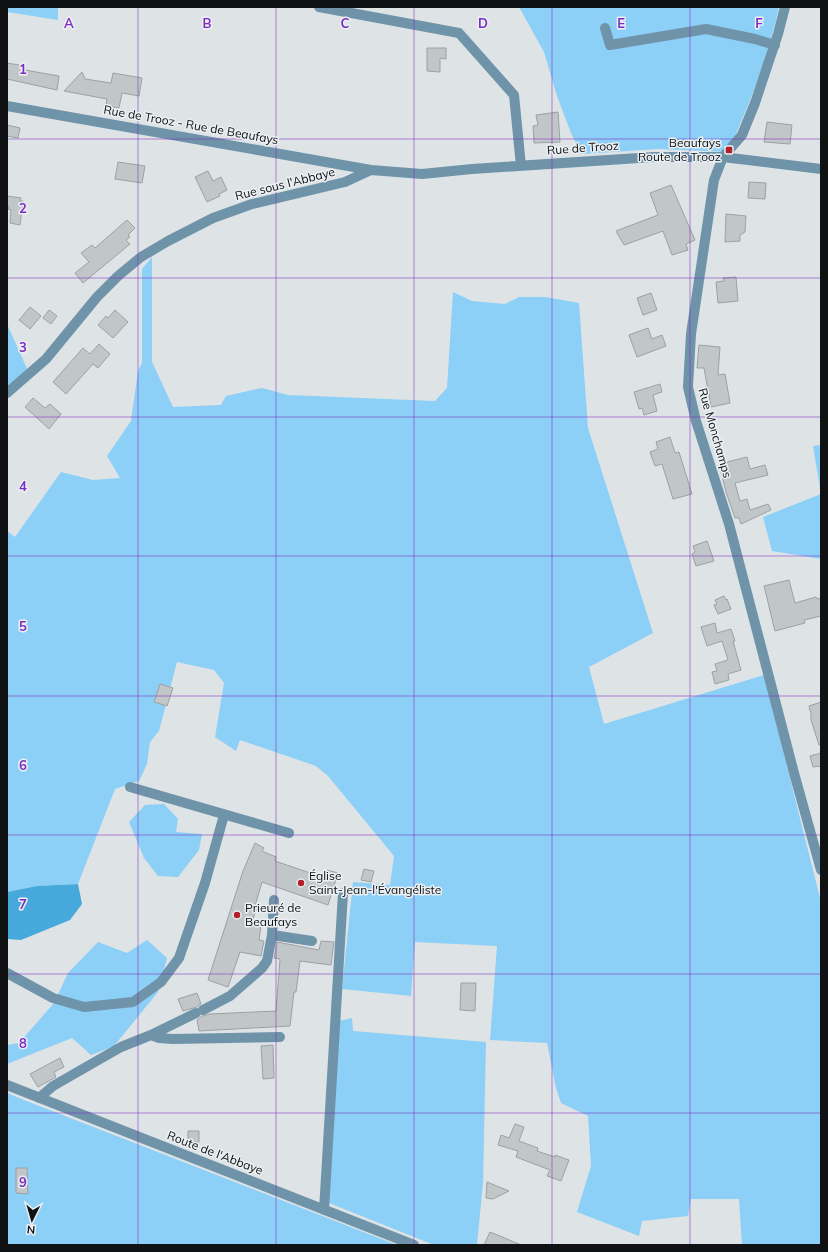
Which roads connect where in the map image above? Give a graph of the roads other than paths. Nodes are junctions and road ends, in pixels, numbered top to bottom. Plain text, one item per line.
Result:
1 (319, 7) edge
2 (785, 7) edge
3 (605, 28) dead end
4 (775, 45) junction
5 (7, 106) edge
6 (723, 157) junction
7 (521, 166) junction
8 (821, 169) edge
9 (371, 170) junction
10 (7, 393) edge
11 (130, 786) dead end
12 (224, 815) junction
13 (289, 833) dead end
14 (821, 870) edge
15 (343, 893) dead end
16 (274, 900) dead end
17 (272, 935) junction
18 (312, 941) dead end
19 (7, 973) edge
20 (151, 1035) junction
21 (280, 1037) dead end
22 (7, 1085) edge
23 (39, 1098) junction
24 (324, 1210) junction
25 (414, 1245) edge

1 - 7 street
2 - 4 street, Rue Monchamps
3 - 4 street
4 - 6 street, Rue Monchamps
5 - 9 street, Rue de Trooz - Rue de Beaufays
6 - 7 street, Rue de Trooz
6 - 8 street, Rue de Trooz
6 - 14 street, Rue Monchamps
7 - 9 street, Rue de Trooz
9 - 10 street, Rue sous l'Abbaye
11 - 12 street
12 - 13 street
12 - 19 street
15 - 24 street
16 - 17 street
17 - 18 street
17 - 20 street
20 - 21 street
20 - 23 street
22 - 23 street, Route de l'Abbaye
23 - 24 street, Route de l'Abbaye
24 - 25 street, Route de l'Abbaye

